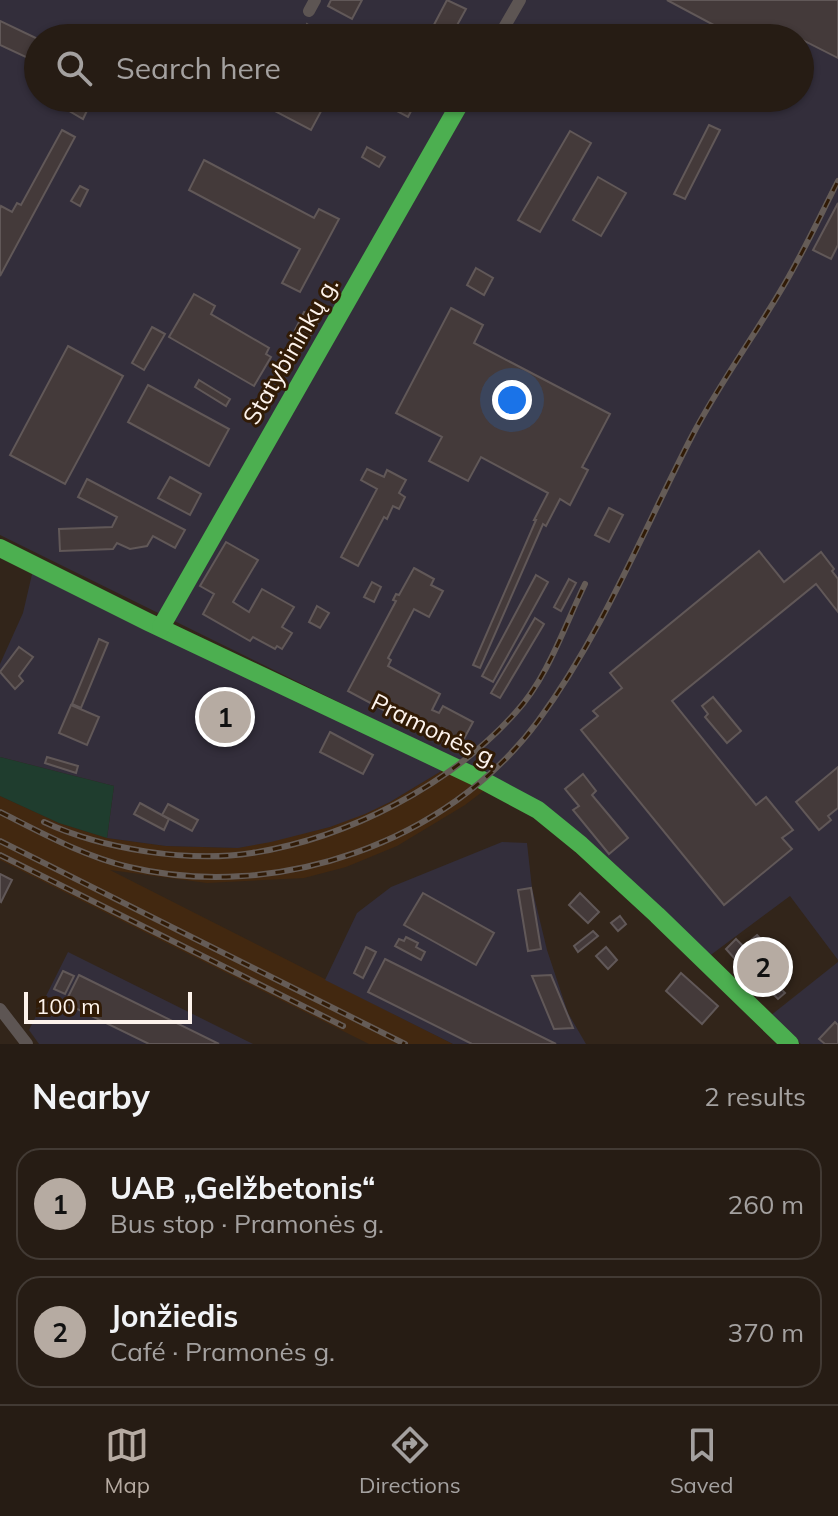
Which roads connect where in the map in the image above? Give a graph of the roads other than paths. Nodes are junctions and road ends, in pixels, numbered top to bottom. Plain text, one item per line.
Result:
1 (520, 0) edge
2 (506, 24) edge
3 (455, 112) edge
4 (0, 548) edge
5 (161, 627) junction
6 (0, 1009) edge
7 (27, 1044) edge
8 (790, 1044) edge

1 - 2 street
3 - 5 street, Statybininkų g.
4 - 5 street, Pramonės g.
5 - 8 street, Pramonės g.
6 - 7 street

